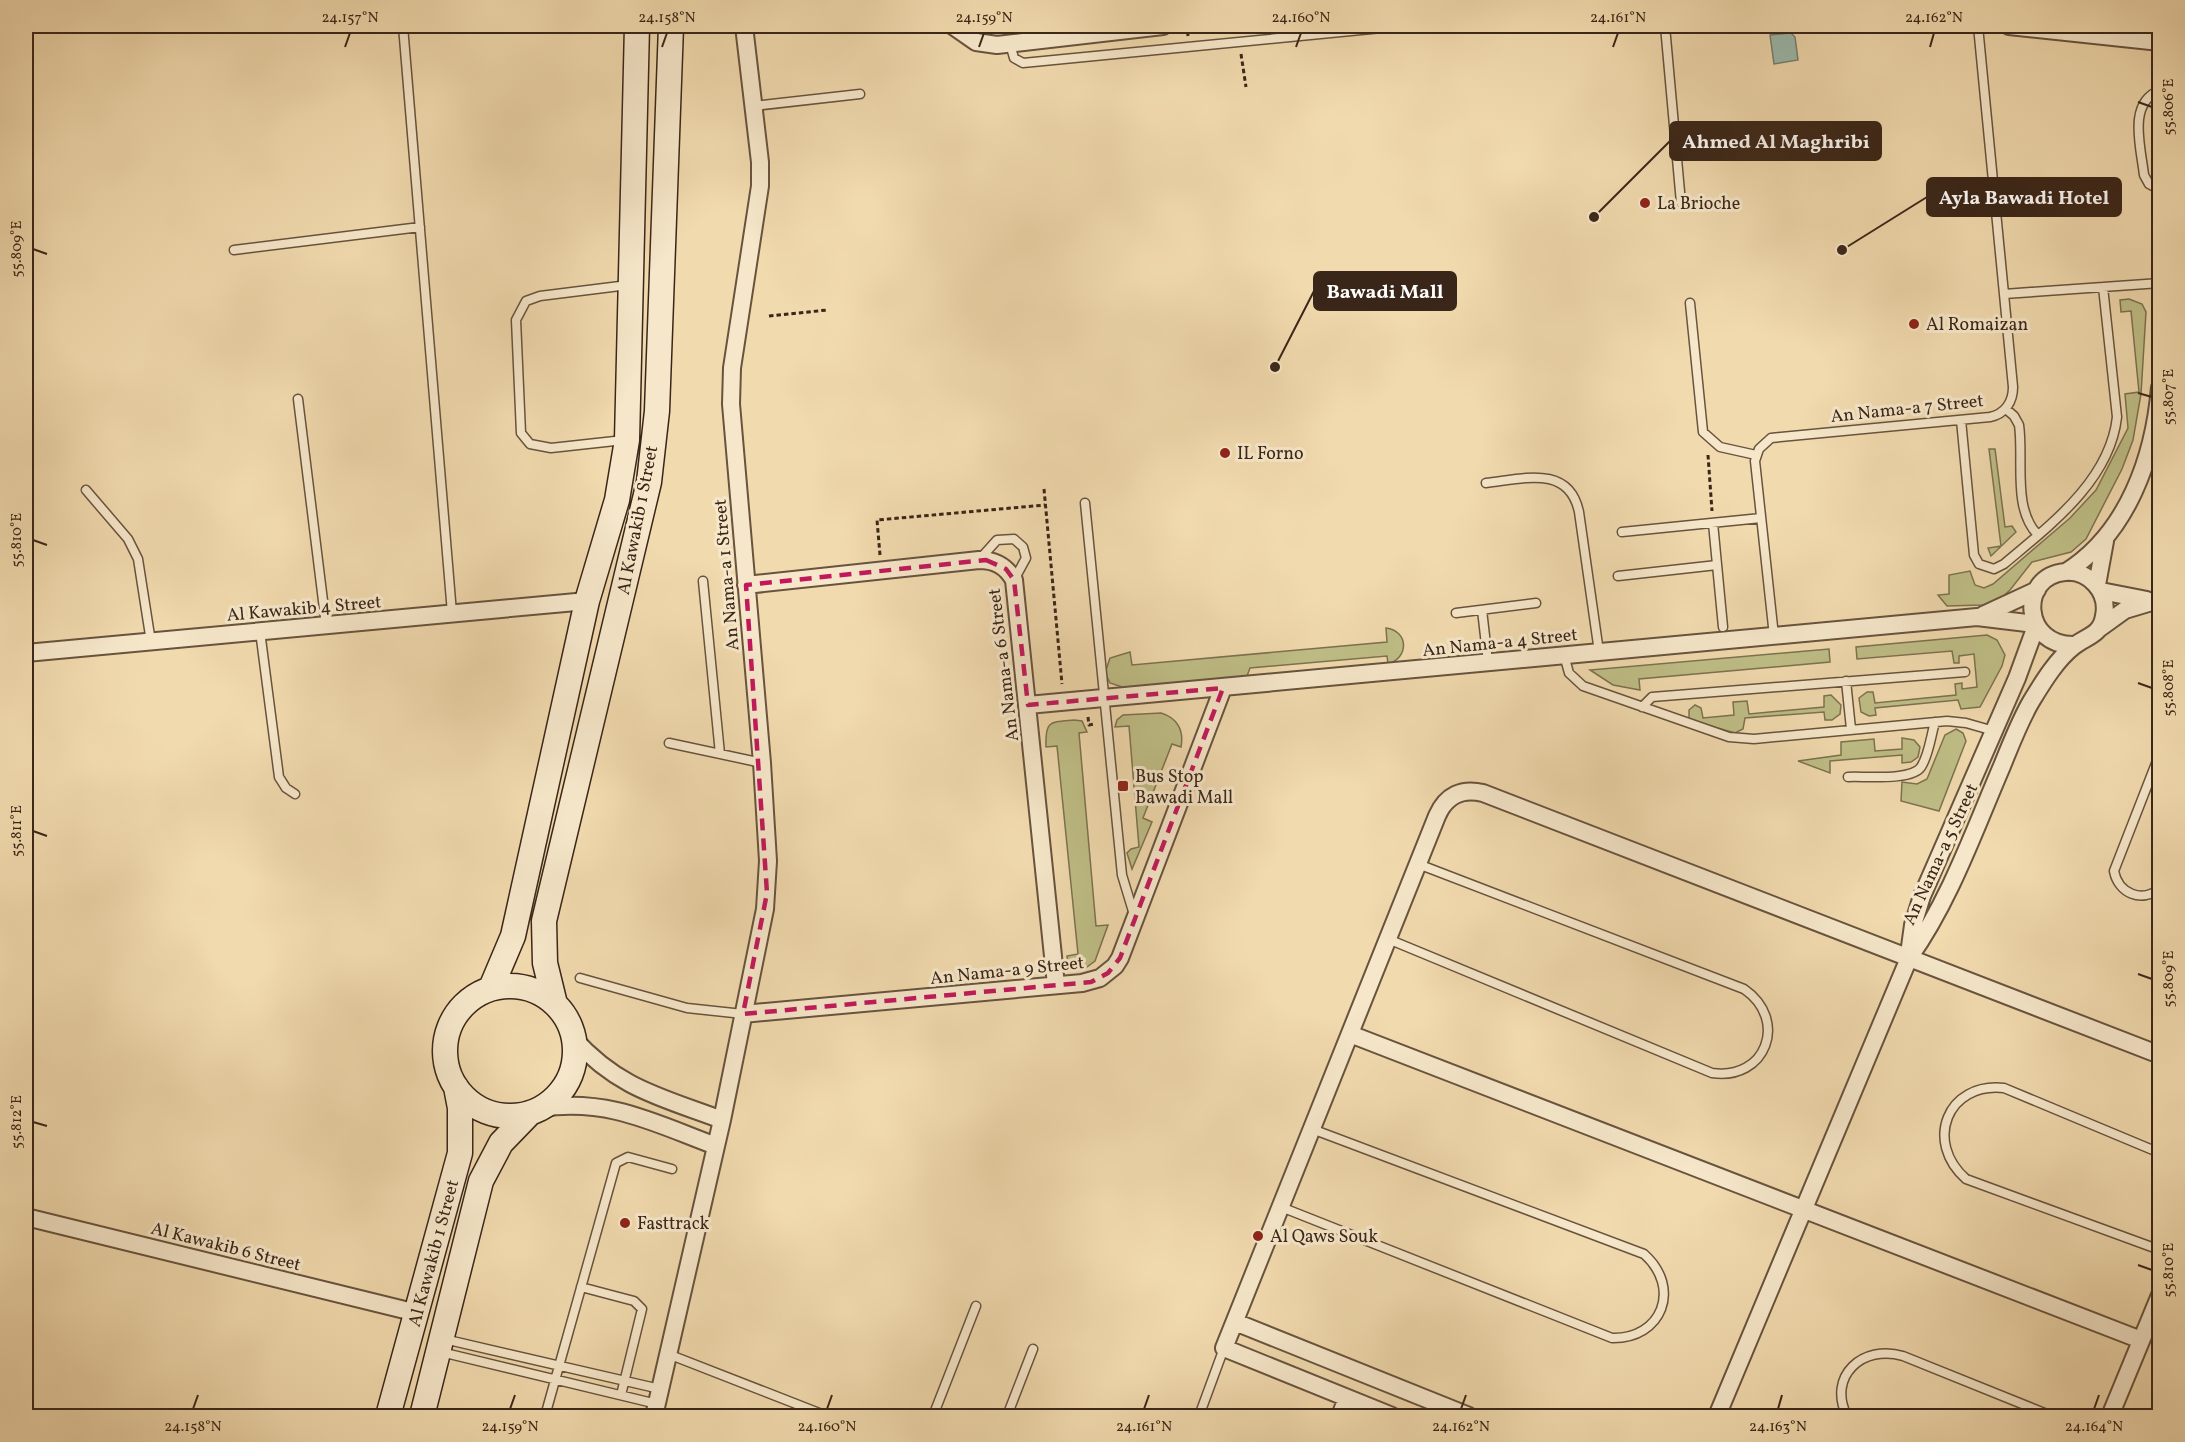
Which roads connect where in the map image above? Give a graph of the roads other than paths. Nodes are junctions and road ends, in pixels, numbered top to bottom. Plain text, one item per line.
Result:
1 (404, 26) edge
2 (637, 26) edge
3 (671, 26) edge
4 (744, 26) edge
5 (953, 26) edge
6 (1161, 26) edge
7 (1402, 26) edge
8 (1665, 26) edge
9 (1978, 26) edge
10 (2009, 26) edge
11 (2160, 42) edge
12 (1010, 44) junction
13 (2160, 90) edge
14 (860, 94) dead end
15 (754, 106) junction
16 (2160, 190) edge
17 (1681, 203) dead end
18 (420, 227) junction
19 (234, 250) dead end
20 (2160, 283) edge
21 (632, 285) junction
22 (2103, 286) junction
23 (2004, 294) junction
24 (1690, 303) dead end
25 (2160, 387) edge
26 (298, 399) dead end
27 (2006, 409) junction
28 (1961, 420) junction
29 (627, 440) junction
30 (1756, 455) junction
31 (1486, 483) dead end
32 (86, 490) dead end
33 (1085, 503) dead end
34 (1761, 519) junction
35 (1713, 523) junction
36 (1622, 532) dead end
37 (2038, 536) junction
38 (2105, 540) junction
39 (979, 560) junction
40 (1717, 566) junction
41 (2066, 572) junction
42 (1618, 576) dead end
43 (1014, 580) junction
44 (703, 581) dead end
45 (746, 585) junction
46 (2099, 588) junction
47 (2037, 590) junction
48 (586, 601) junction
49 (2157, 601) edge
50 (1536, 603) dead end
51 (1482, 610) junction
52 (452, 613) junction
53 (1456, 613) dead end
54 (1977, 617) junction
55 (326, 625) junction
56 (2036, 625) junction
57 (1723, 627) dead end
58 (2100, 628) junction
59 (260, 632) junction
60 (1774, 636) junction
61 (151, 642) junction
62 (2075, 645) junction
63 (1599, 652) junction
64 (26, 653) edge
65 (1564, 655) junction
66 (1488, 663) junction
67 (1965, 672) dead end
68 (1846, 681) junction
69 (1223, 688) junction
70 (1102, 698) junction
71 (1028, 705) junction
72 (1642, 707) junction
73 (1935, 722) junction
74 (1851, 729) junction
75 (1994, 730) junction
76 (669, 743) dead end
77 (2160, 753) edge
78 (720, 754) junction
79 (762, 763) junction
80 (1848, 777) dead end
81 (295, 794) dead end
82 (1418, 864) junction
83 (2160, 888) edge
84 (1135, 919) junction
85 (1388, 939) junction
86 (1909, 958) junction
87 (580, 978) dead end
88 (1056, 986) junction
89 (491, 988) junction
90 (555, 1004) junction
91 (743, 1014) junction
92 (1350, 1034) junction
93 (573, 1038) junction
94 (2160, 1054) edge
95 (456, 1087) junction
96 (536, 1110) junction
97 (722, 1120) junction
98 (1312, 1130) junction
99 (716, 1146) junction
100 (2160, 1153) edge
101 (672, 1169) dead end
102 (1281, 1207) junction
103 (1803, 1210) junction
104 (26, 1217) edge
105 (2160, 1250) edge
106 (581, 1287) junction
107 (2160, 1295) edge
108 (976, 1306) dead end
109 (417, 1313) junction
110 (1234, 1322) junction
111 (2141, 1340) junction
112 (439, 1345) junction
113 (1224, 1348) junction
114 (1033, 1349) dead end
115 (668, 1354) junction
116 (559, 1365) junction
117 (555, 1379) junction
118 (625, 1380) junction
119 (621, 1395) junction
120 (1347, 1398) junction
121 (657, 1403) edge
122 (1718, 1415) edge
123 (388, 1416) edge
124 (422, 1416) edge
125 (545, 1416) edge
126 (826, 1416) edge
127 (933, 1416) edge
128 (1007, 1416) edge
129 (1199, 1416) edge
130 (1340, 1416) edge
131 (1392, 1416) edge
132 (1468, 1416) edge
133 (1846, 1416) edge
134 (2052, 1416) edge
135 (2110, 1416) edge

1 - 18 lane
2 - 21 street, Al Kawakib 1 Street
3 - 90 street, Al Kawakib 1 Street
4 - 15 street, An Nama-a 1 Street
5 - 12 street
6 - 12 street
7 - 12 lane
8 - 17 lane
9 - 23 lane, An Nama-a 7 Street
10 - 11 street
13 - 16 lane
14 - 15 lane
15 - 45 street, An Nama-a 1 Street
18 - 19 lane
18 - 52 lane
20 - 22 lane
21 - 29 street, Al Kawakib 1 Street
21 - 29 lane
22 - 23 lane
22 - 37 lane
23 - 27 lane, An Nama-a 7 Street
24 - 30 lane
25 - 38 street
26 - 55 lane
27 - 28 lane, An Nama-a 7 Street
27 - 37 lane
28 - 30 lane, An Nama-a 7 Street
28 - 37 lane
29 - 48 street, Al Kawakib 1 Street
30 - 34 lane
31 - 63 lane
32 - 61 lane
33 - 70 lane
34 - 35 lane
34 - 60 lane
35 - 36 lane
35 - 40 lane
38 - 41 street
38 - 46 street
39 - 43 street, An Nama-a 6 Street
39 - 43 lane
39 - 45 street, An Nama-a 6 Street
40 - 42 lane
40 - 57 lane
41 - 46 street
41 - 47 street
43 - 71 street, An Nama-a 6 Street
44 - 78 lane
45 - 79 street, An Nama-a 1 Street
46 - 49 street
46 - 58 street
47 - 54 street, An Nama-a 4 Street
47 - 56 street
48 - 52 street, Al Kawakib 4 Street
48 - 89 street, Al Kawakib 1 Street
49 - 58 street
50 - 51 lane
51 - 53 lane
51 - 66 lane
52 - 55 street, Al Kawakib 4 Street
54 - 56 street, An Nama-a 4 Street
54 - 60 street, An Nama-a 4 Street
55 - 59 street, Al Kawakib 4 Street
56 - 62 street
56 - 75 street, An Nama-a 5 Street
58 - 62 street
59 - 61 street, Al Kawakib 4 Street
59 - 81 lane
60 - 63 street, An Nama-a 4 Street
61 - 64 street, Al Kawakib 4 Street
62 - 86 street, An Nama-a 5 Street
63 - 65 street, An Nama-a 4 Street
65 - 66 street, An Nama-a 4 Street
65 - 72 lane
66 - 69 street, An Nama-a 4 Street
67 - 68 lane
68 - 72 lane
68 - 74 lane
69 - 70 street, An Nama-a 4 Street
69 - 84 street, An Nama-a 9 Street
70 - 71 street, An Nama-a 4 Street
70 - 84 lane
71 - 88 street, An Nama-a 6 Street
72 - 74 lane
73 - 74 lane
73 - 75 lane
73 - 80 lane
75 - 86 street, An Nama-a 5 Street
76 - 78 lane
77 - 83 lane
78 - 79 lane
79 - 91 street, An Nama-a 1 Street
82 - 85 street
82 - 85 lane
82 - 86 street
84 - 88 street, An Nama-a 9 Street
85 - 92 street
86 - 94 street
86 - 103 street
87 - 91 lane
88 - 91 street, An Nama-a 9 Street
89 - 90 street
89 - 95 street
90 - 93 street
91 - 97 street, An Nama-a 1 Street
92 - 98 street
92 - 103 street
93 - 96 street
93 - 97 street
95 - 96 street
95 - 109 street, Al Kawakib 1 Street
96 - 99 street
96 - 112 street, Al Kawakib 1 Street
97 - 99 street, An Nama-a 1 Street
98 - 102 street
98 - 102 lane
99 - 115 street, An Nama-a 1 Street
100 - 105 lane
101 - 106 lane
102 - 110 street
103 - 111 street
103 - 122 street
104 - 109 street, Al Kawakib 6 Street
106 - 116 lane
106 - 118 lane
107 - 111 street
108 - 127 lane
109 - 123 street, Al Kawakib 1 Street
110 - 113 street
110 - 132 street
111 - 135 street
112 - 116 lane
112 - 117 lane
112 - 124 street, Al Kawakib 1 Street
113 - 120 street
113 - 129 lane
114 - 128 lane
115 - 121 street, An Nama-a 1 Street
115 - 126 lane
116 - 117 lane
116 - 118 lane
117 - 119 lane
117 - 125 lane
118 - 119 lane
118 - 121 lane
119 - 121 lane
120 - 130 street
120 - 131 street
133 - 134 lane

